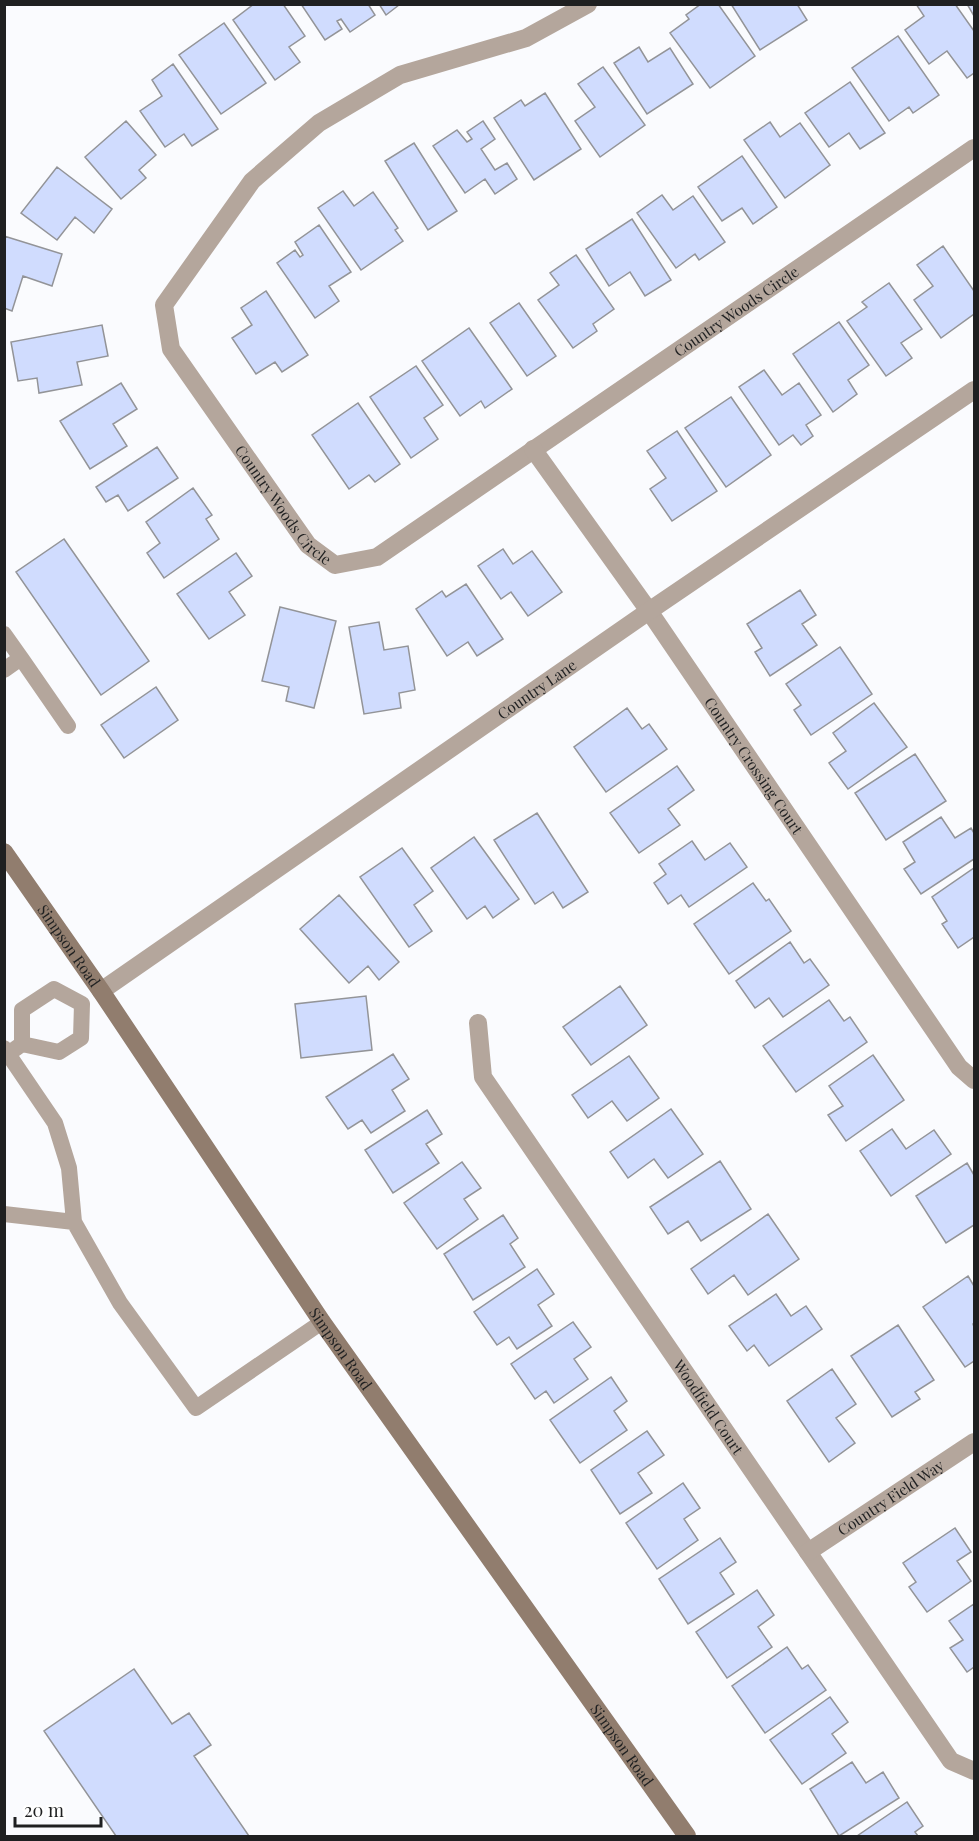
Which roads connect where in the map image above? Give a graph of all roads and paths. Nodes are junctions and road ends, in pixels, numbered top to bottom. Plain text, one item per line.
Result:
1 (588, 4) edge
2 (975, 148) edge
3 (975, 390) edge
4 (533, 449) junction
5 (649, 611) junction
6 (4, 634) edge
7 (21, 658) junction
8 (4, 670) edge
9 (68, 726) dead end
10 (4, 852) edge
11 (101, 990) junction
12 (82, 1004) junction
13 (478, 1023) dead end
14 (22, 1044) junction
15 (6, 1051) edge
16 (975, 1080) edge
17 (4, 1214) edge
18 (74, 1222) junction
19 (322, 1322) junction
20 (975, 1442) edge
21 (808, 1552) junction
22 (975, 1771) edge
23 (687, 1836) edge

1 - 4 street, Country Woods Circle
2 - 4 street, Country Woods Circle
3 - 5 street, Country Lane
4 - 5 street, Country Crossing Court
5 - 11 street, Country Lane
5 - 16 street, Country Crossing Court
6 - 7 lane
7 - 8 lane
7 - 9 lane
10 - 11 main road, Simpson Road
11 - 12 lane
11 - 19 main road, Simpson Road
12 - 14 lane
12 - 14 lane
13 - 21 street, Woodfield Court
14 - 15 lane
15 - 18 lane
17 - 18 lane
18 - 19 lane
19 - 23 main road, Simpson Road
20 - 21 street, Country Field Way
21 - 22 street, Woodfield Court

